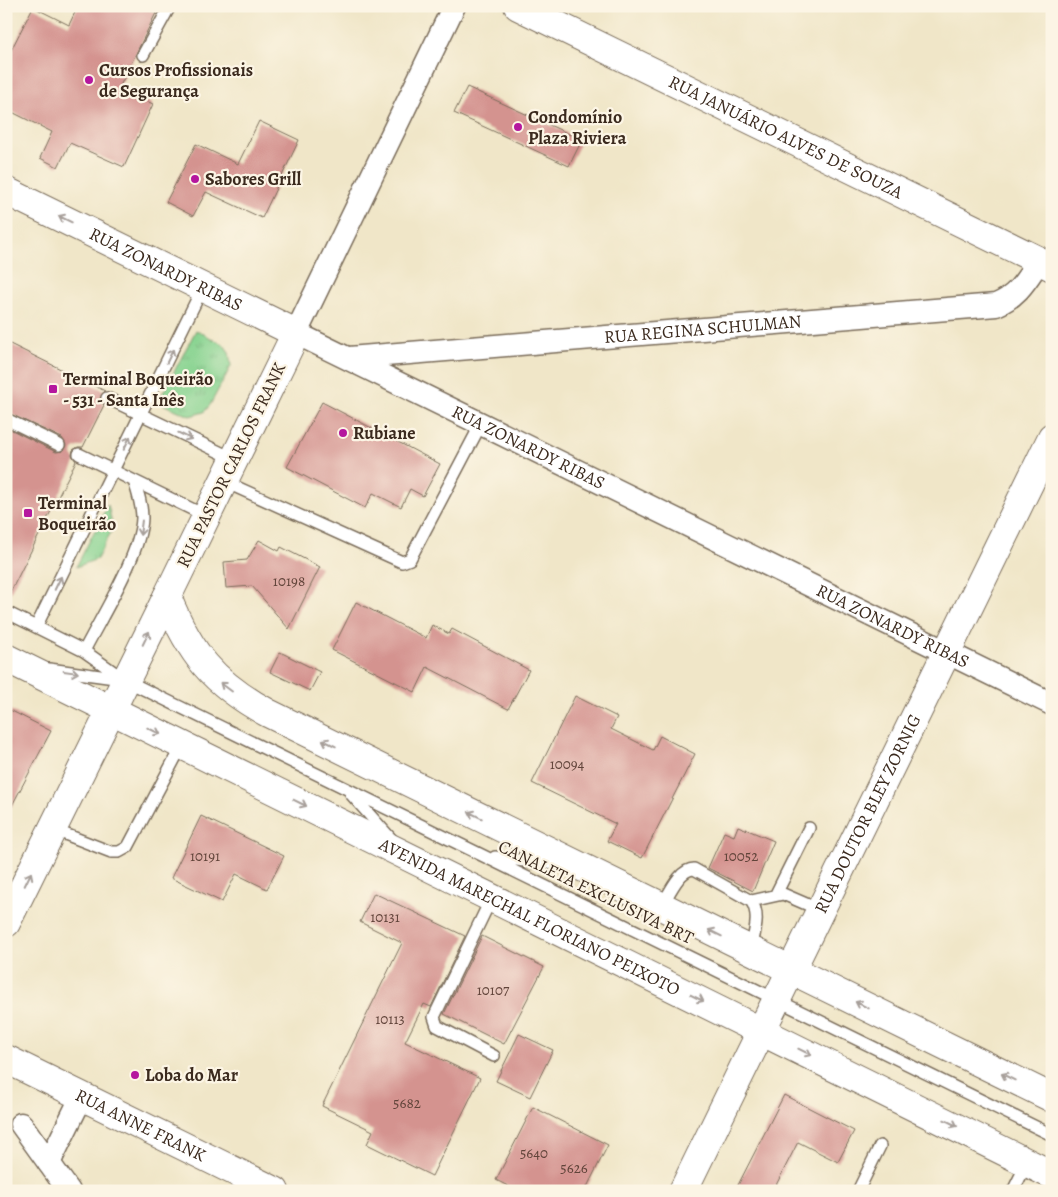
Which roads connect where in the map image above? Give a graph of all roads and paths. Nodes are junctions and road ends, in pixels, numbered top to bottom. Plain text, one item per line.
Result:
1 (170, 6) edge
2 (454, 6) edge
3 (518, 6) edge
4 (143, 54) dead end
5 (6, 191) edge
6 (1045, 264) edge
7 (203, 287) junction
8 (296, 332) junction
9 (348, 358) junction
10 (107, 398) dead end
11 (141, 414) junction
12 (6, 419) edge
13 (481, 424) junction
14 (1052, 437) edge
15 (59, 445) dead end
16 (79, 454) dead end
17 (228, 470) junction
18 (113, 471) junction
19 (134, 481) junction
20 (206, 516) junction
21 (166, 597) junction
22 (6, 612) edge
23 (36, 627) junction
24 (84, 651) junction
25 (947, 652) junction
26 (14, 662) edge
27 (125, 680) junction
28 (1052, 704) edge
29 (111, 709) junction
30 (182, 745) junction
31 (347, 789) junction
32 (809, 828) dead end
33 (52, 829) junction
34 (483, 856) junction
35 (418, 861) junction
36 (572, 863) junction
37 (776, 894) junction
38 (492, 897) junction
39 (751, 901) junction
40 (661, 907) junction
41 (820, 910) junction
42 (6, 923) edge
43 (751, 950) junction
44 (790, 970) junction
45 (776, 1000) junction
46 (761, 1030) junction
47 (494, 1056) dead end
48 (6, 1059) edge
49 (82, 1096) junction
50 (1052, 1098) edge
51 (21, 1124) dead end
52 (1052, 1135) edge
53 (880, 1146) dead end
54 (1028, 1162) junction
55 (49, 1163) junction
56 (1052, 1175) edge
57 (69, 1191) edge
58 (275, 1191) edge
59 (682, 1191) edge
60 (858, 1191) edge
61 (1013, 1191) edge

1 - 4 lane
2 - 8 street, RUA PASTOR CARLOS FRANK
3 - 6 main road, RUA JANUÁRIO ALVES DE SOUZA
7 -> 5 main road, RUA ZONARDY RIBAS
6 - 9 street, RUA REGINA SCHULMAN
7 - 8 main road, RUA ZONARDY RIBAS
11 -> 7 lane
8 - 9 street, RUA ZONARDY RIBAS
8 - 17 main road, RUA PASTOR CARLOS FRANK
9 - 13 street, RUA ZONARDY RIBAS
10 - 11 lane
11 -> 17 lane
18 -> 11 lane
12 - 15 lane
13 - 17 lane
13 - 25 street, RUA ZONARDY RIBAS
14 - 25 main road, RUA DOUTOR BLEY ZORNIG
16 - 18 lane
17 - 20 main road, RUA PASTOR CARLOS FRANK
18 - 19 lane
23 -> 18 lane
19 - 20 lane
19 -> 24 lane
20 - 21 main road, RUA PASTOR CARLOS FRANK
27 -> 21 main road, RUA PASTOR CARLOS FRANK
36 -> 21 main road
22 - 23 lane
23 - 24 lane, CANALETA EXCLUSIVA BRT
24 - 27 lane, CANALETA EXCLUSIVA BRT
25 - 28 street, RUA ZONARDY RIBAS
25 - 41 main road, RUA DOUTOR BLEY ZORNIG
26 -> 27 lane, CANALETA EXCLUSIVA BRT
26 - 29 main road, AVENIDA MARECHAL FLORIANO PEIXOTO
27 - 29 main road, RUA PASTOR CARLOS FRANK
27 - 31 lane, CANALETA EXCLUSIVA BRT
29 -> 30 main road, AVENIDA MARECHAL FLORIANO PEIXOTO
29 - 33 main road, RUA PASTOR CARLOS FRANK
30 - 33 lane
30 -> 35 main road, AVENIDA MARECHAL FLORIANO PEIXOTO
31 - 34 lane, CANALETA EXCLUSIVA BRT
31 - 35 lane
32 - 37 lane
42 -> 33 main road, RUA PASTOR CARLOS FRANK
34 - 36 lane
34 - 45 lane, CANALETA EXCLUSIVA BRT
35 - 38 main road, AVENIDA MARECHAL FLORIANO PEIXOTO
36 - 40 main road
37 - 39 lane
37 - 41 lane
38 -> 46 main road, AVENIDA MARECHAL FLORIANO PEIXOTO
38 - 47 lane
39 - 40 lane
39 - 43 lane
43 -> 40 main road
41 - 44 main road, RUA DOUTOR BLEY ZORNIG
43 - 44 main road
44 - 45 main road, RUA DOUTOR BLEY ZORNIG
50 -> 44 main road
45 - 46 main road, RUA DOUTOR BLEY ZORNIG
45 - 52 lane, CANALETA EXCLUSIVA BRT
46 -> 54 main road, AVENIDA MARECHAL FLORIANO PEIXOTO
46 - 59 main road, RUA DOUTOR BLEY ZORNIG
48 - 49 main road, RUA ANNE FRANK
49 - 55 street
49 - 58 main road, RUA ANNE FRANK
51 - 55 street
53 - 60 lane
54 - 56 main road, AVENIDA MARECHAL FLORIANO PEIXOTO
54 - 61 lane
55 - 57 street

